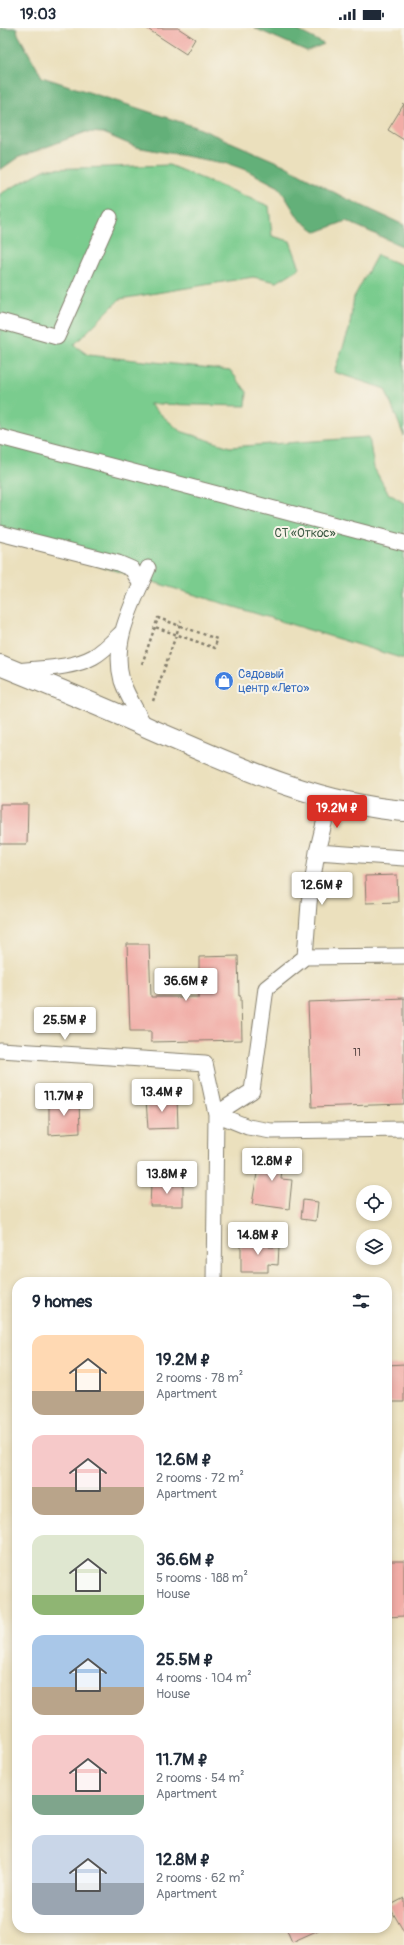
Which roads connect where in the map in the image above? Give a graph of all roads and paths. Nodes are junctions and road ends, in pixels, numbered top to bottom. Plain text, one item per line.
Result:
1 (110, 217) dead end
2 (0, 321) edge
3 (0, 437) edge
4 (0, 533) edge
5 (404, 543) edge
6 (148, 568) dead end
7 (141, 585) junction
8 (181, 621) dead end
9 (155, 626) junction
10 (179, 626) junction
11 (122, 632) junction
12 (176, 634) junction
13 (142, 664) dead end
14 (7, 668) edge
15 (153, 701) dead end
16 (144, 725) junction
17 (330, 799) junction
18 (404, 811) edge
19 (317, 852) junction
20 (404, 858) edge
21 (404, 956) edge
22 (305, 958) junction
23 (0, 1050) edge
24 (216, 1114) junction
25 (404, 1129) edge
26 (214, 1277) edge

1 - 2 street
3 - 5 street
4 - 7 street
6 - 7 street
7 - 11 street
8 - 10 path
9 - 10 path
9 - 12 path
9 - 13 path
10 - 12 path
10 - 12 path
11 - 14 street
11 - 16 street
12 - 15 path
14 - 16 main road
16 - 17 main road
17 - 18 main road
17 - 19 street
19 - 20 street
19 - 22 street
21 - 22 street
22 - 24 street
23 - 24 street
24 - 25 street
24 - 26 street

